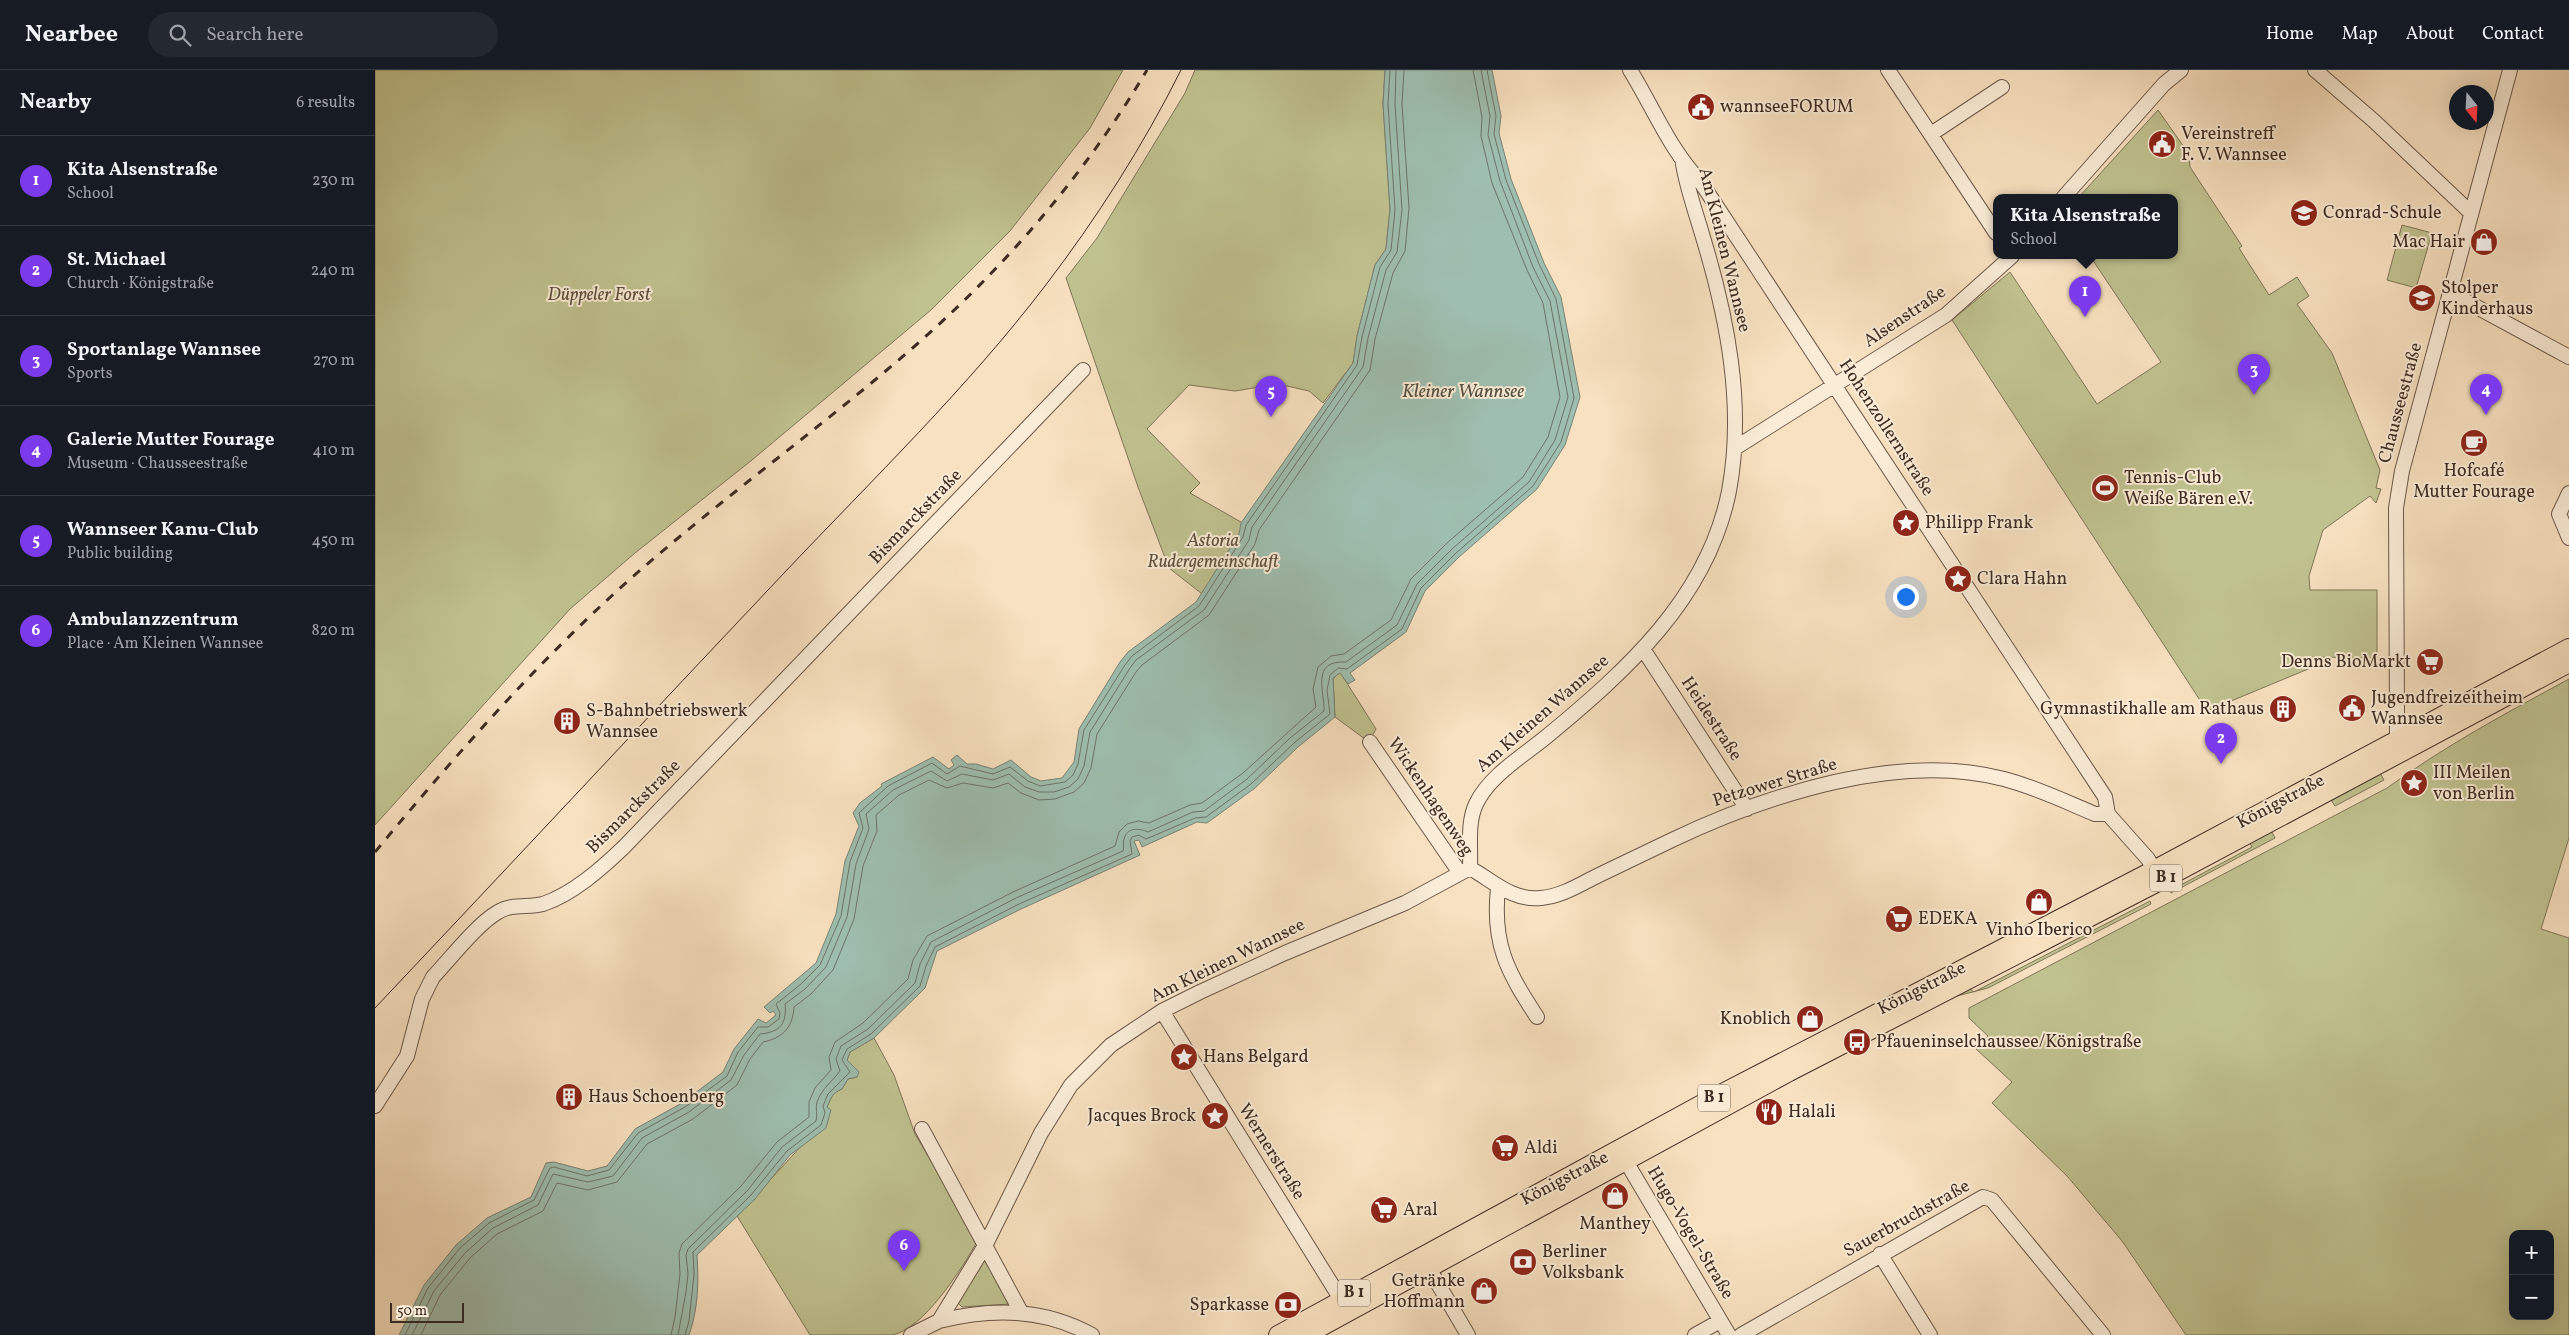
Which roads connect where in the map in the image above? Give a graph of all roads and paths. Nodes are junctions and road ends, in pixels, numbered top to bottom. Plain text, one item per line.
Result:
1 (1630, 70) edge
2 (1888, 70) edge
3 (2181, 70) edge
4 (2315, 70) edge
5 (2510, 70) edge
6 (2002, 87) dead end
7 (1931, 134) junction
8 (1683, 164) junction
9 (2067, 194) edge
10 (2471, 212) junction
11 (1993, 228) edge
12 (2008, 259) edge
13 (2449, 292) junction
14 (2569, 357) edge
15 (1083, 370) dead end
16 (1835, 385) junction
17 (1735, 448) junction
18 (2569, 493) edge
19 (2569, 538) edge
20 (2569, 648) edge
21 (1643, 649) junction
22 (2569, 663) edge
23 (1370, 742) dead end
24 (2400, 746) junction
25 (1747, 809) junction
26 (2108, 814) junction
27 (1465, 871) junction
28 (2157, 875) junction
29 (1498, 888) junction
30 (1162, 1011) junction
31 (1537, 1018) dead end
32 (375, 1106) edge
33 (922, 1129) dead end
34 (1622, 1155) junction
35 (986, 1244) junction
36 (1880, 1254) junction
37 (1425, 1262) junction
38 (1345, 1306) junction
39 (1021, 1312) junction
40 (939, 1321) junction
41 (1720, 1321) junction
42 (911, 1335) edge
43 (1092, 1335) edge
44 (1278, 1335) edge
45 (1306, 1335) edge
46 (1468, 1335) edge
47 (1695, 1335) edge
48 (1729, 1335) edge
49 (1741, 1335) edge
50 (1930, 1335) edge
51 (2103, 1335) edge

1 - 8 street, Hohenzollernstraße
2 - 7 street
3 - 9 street
4 - 10 street
5 - 10 street, Chausseestraße
6 - 7 street
7 - 11 street
8 - 16 street, Hohenzollernstraße
8 - 17 street, Am Kleinen Wannsee
10 - 13 street, Chausseestraße
12 - 16 street, Alsenstraße
13 - 14 street
13 - 24 street, Chausseestraße
15 - 32 street, Bismarckstraße
16 - 17 street, Alsenstraße
16 - 26 street, Hohenzollernstraße
17 - 21 street, Am Kleinen Wannsee
18 - 19 street
20 - 24 main road, Königstraße / B 1
21 - 25 street, Heidestraße
21 - 27 street, Am Kleinen Wannsee
22 - 24 main road, Königstraße / B 1
23 - 27 street, Wickenhagenweg
24 - 28 main road, Königstraße / B 1
25 - 26 street, Petzower Straße
25 - 29 street, Petzower Straße
26 - 28 street, Hohenzollernstraße
27 - 29 street, Petzower Straße
27 - 30 street, Am Kleinen Wannsee
28 - 34 main road, Königstraße / B 1
29 - 31 street
30 - 35 street, Am Kleinen Wannsee
30 - 38 street, Wernerstraße
33 - 35 street
34 - 37 main road, Königstraße / B 1
34 - 41 street, Hugo-Vogel-Straße
35 - 39 street
35 - 40 street, Am Kleinen Wannsee
36 - 49 street, Sauerbruchstraße
36 - 50 street
36 - 51 street, Sauerbruchstraße
37 - 38 main road, Königstraße / B 1
37 - 46 street
38 - 44 main road, Königstraße / B 1
38 - 45 main road, Königstraße / B 1
39 - 40 street
39 - 43 street
40 - 42 street
41 - 47 street
41 - 48 street, Hugo-Vogel-Straße

